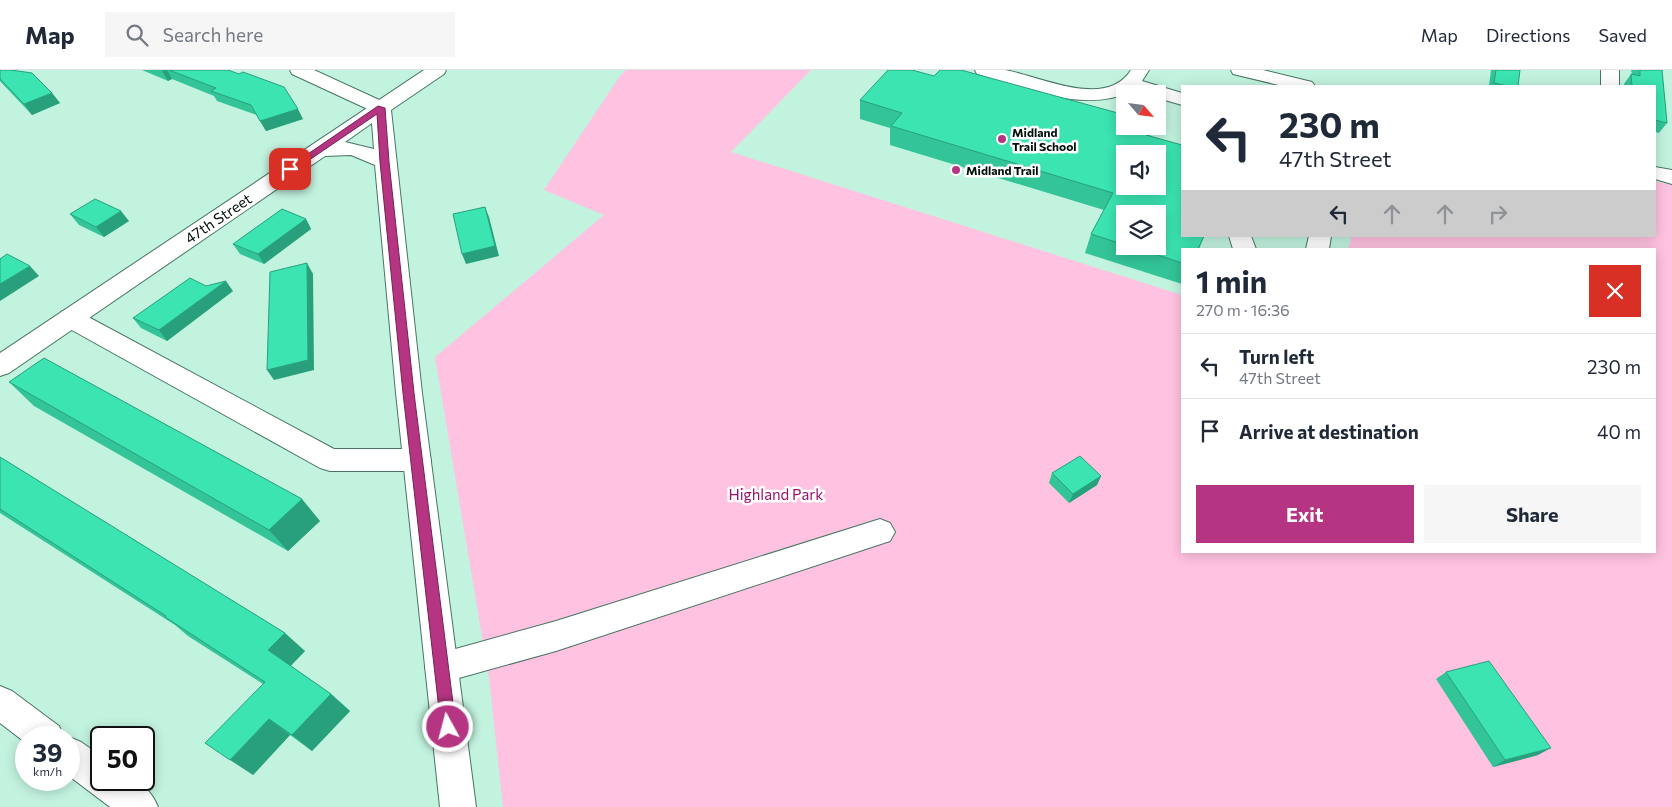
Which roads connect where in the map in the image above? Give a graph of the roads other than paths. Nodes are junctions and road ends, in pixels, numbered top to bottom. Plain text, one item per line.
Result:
1 (299, 70) edge
2 (437, 70) edge
3 (984, 70) edge
4 (1240, 70) edge
5 (1610, 70) edge
6 (1135, 77) edge
7 (1301, 85) edge
8 (1610, 85) edge
9 (1181, 98) edge
10 (381, 108) junction
11 (317, 151) junction
12 (384, 162) junction
13 (1656, 173) edge
14 (1672, 177) edge
15 (70, 318) junction
16 (0, 366) edge
17 (417, 460) junction
18 (880, 532) dead end
19 (442, 668) junction
20 (0, 702) edge
21 (31, 726) edge
22 (80, 762) edge
23 (90, 770) edge
24 (118, 791) edge
25 (140, 807) edge
26 (456, 807) edge

1 - 10 main road
2 - 10 main road, 47th Street
3 - 6 main road
4 - 7 main road
5 - 8 main road
6 - 9 main road
10 - 11 main road, 47th Street
10 - 12 main road
11 - 12 main road
11 - 15 main road, 47th Street
12 - 17 main road
13 - 14 main road
15 - 16 main road, 47th Street
15 - 17 main road
17 - 19 main road
18 - 19 main road
19 - 26 main road
20 - 21 main road
22 - 23 main road
24 - 25 main road

